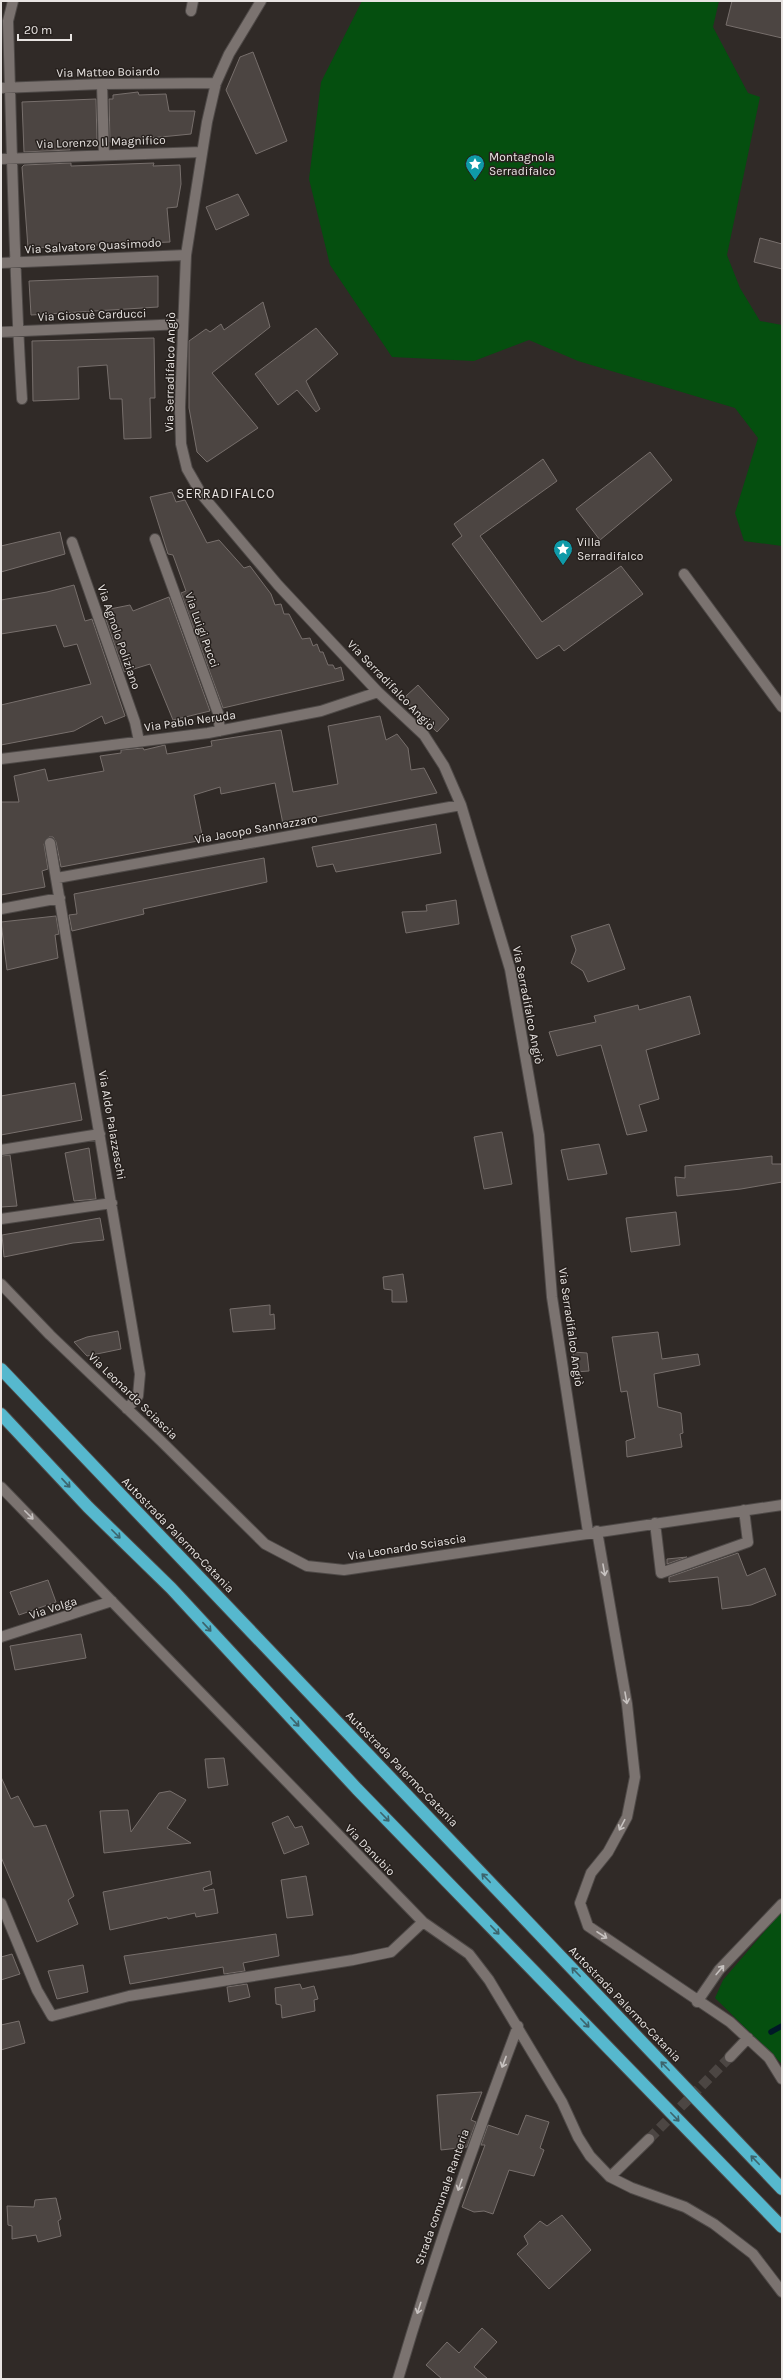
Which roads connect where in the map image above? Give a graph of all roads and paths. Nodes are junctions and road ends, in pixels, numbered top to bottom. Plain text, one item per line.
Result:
1 (13, 1) edge
2 (193, 1) edge
3 (261, 1) edge
4 (191, 11) dead end
5 (216, 83) junction
6 (102, 84) junction
7 (6, 88) edge
8 (202, 152) junction
9 (104, 155) junction
10 (6, 159) edge
11 (186, 255) junction
12 (1, 263) edge
13 (14, 263) junction
14 (183, 324) junction
15 (18, 331) junction
16 (1, 332) edge
17 (22, 399) dead end
18 (155, 539) dead end
19 (72, 542) dead end
20 (684, 574) dead end
21 (378, 692) junction
22 (782, 707) edge
23 (220, 731) junction
24 (138, 741) junction
25 (1, 759) edge
26 (461, 805) junction
27 (50, 843) dead end
28 (57, 878) junction
29 (60, 898) junction
30 (1, 909) edge
31 (100, 1134) junction
32 (1, 1150) edge
33 (112, 1202) junction
34 (1, 1219) edge
35 (1, 1284) edge
36 (1, 1369) edge
37 (127, 1409) junction
38 (1, 1414) edge
39 (1, 1420) edge
40 (46, 1462) junction
41 (1, 1487) edge
42 (782, 1505) edge
43 (744, 1510) junction
44 (655, 1523) junction
45 (593, 1532) junction
46 (112, 1601) junction
47 (1, 1637) edge
48 (1, 1903) edge
49 (782, 1904) edge
50 (422, 1922) junction
51 (698, 2002) junction
52 (518, 2026) junction
53 (748, 2038) junction
54 (730, 2057) tunnel mouth
55 (782, 2079) edge
56 (650, 2139) tunnel mouth
57 (610, 2177) junction
58 (782, 2189) edge
59 (782, 2227) edge
60 (782, 2292) edge
61 (398, 2379) edge

1 - 7 street
2 - 4 street
3 - 5 street, Via Serradifalco Angiò
5 - 6 street, Via Matteo Boiardo
5 - 8 street, Via Serradifalco Angiò
6 - 7 street, Via Matteo Boiardo
6 - 9 street
7 - 10 street
8 - 9 street, Via Lorenzo Il Magnifico
8 - 11 street, Via Serradifalco Angiò
9 - 10 street, Via Lorenzo Il Magnifico
10 - 13 street
11 - 13 street, Via Salvatore Quasimodo
11 - 14 street, Via Serradifalco Angiò
12 - 13 street, Via Salvatore Quasimodo
13 - 15 street
14 - 15 street, Via Giosuè Carducci
14 - 21 street, Via Serradifalco Angiò
15 - 16 street, Via Giosuè Carducci
15 - 17 street
18 - 23 street, Via Luigi Pucci
19 - 24 street, Via Agnolo Poliziano
20 - 22 street
21 - 23 street, Via Pablo Neruda
21 - 26 street, Via Serradifalco Angiò
23 - 24 street, Via Pablo Neruda
24 - 25 street, Via Pablo Neruda
26 - 28 street, Via Jacopo Sannazzaro
26 - 45 street, Via Serradifalco Angiò
27 - 28 street, Via Aldo Palazzeschi
28 - 29 street, Via Aldo Palazzeschi
29 - 30 street
29 - 31 street, Via Aldo Palazzeschi
31 - 32 street
31 - 33 street, Via Aldo Palazzeschi
33 - 34 street
33 - 37 street, Via Aldo Palazzeschi
35 - 37 street, Via Leonardo Sciascia
58 -> 36 highway, Autostrada Palermo-Catania
37 - 45 street, Via Leonardo Sciascia
38 - 40 highway
39 - 40 highway
40 -> 59 highway
41 -> 46 street, Via Danubio
42 - 43 street, Via Leonardo Sciascia
43 - 44 street, Via Leonardo Sciascia
43 - 44 street
44 - 45 street, Via Leonardo Sciascia
45 -> 51 street, Via Serradifalco Angiò
46 - 47 street, Via Volga
46 - 50 street, Via Danubio
48 - 50 street
51 -> 49 street
50 - 52 street, Via Danubio
51 - 53 street, Via Serradifalco Angiò
52 - 57 street, Via Danubio
52 -> 61 street, Strada comunale Ranteria
53 - 54 street
53 - 55 street, Via Serradifalco Angiò
56 - 57 street
57 - 60 street, Via Danubio

